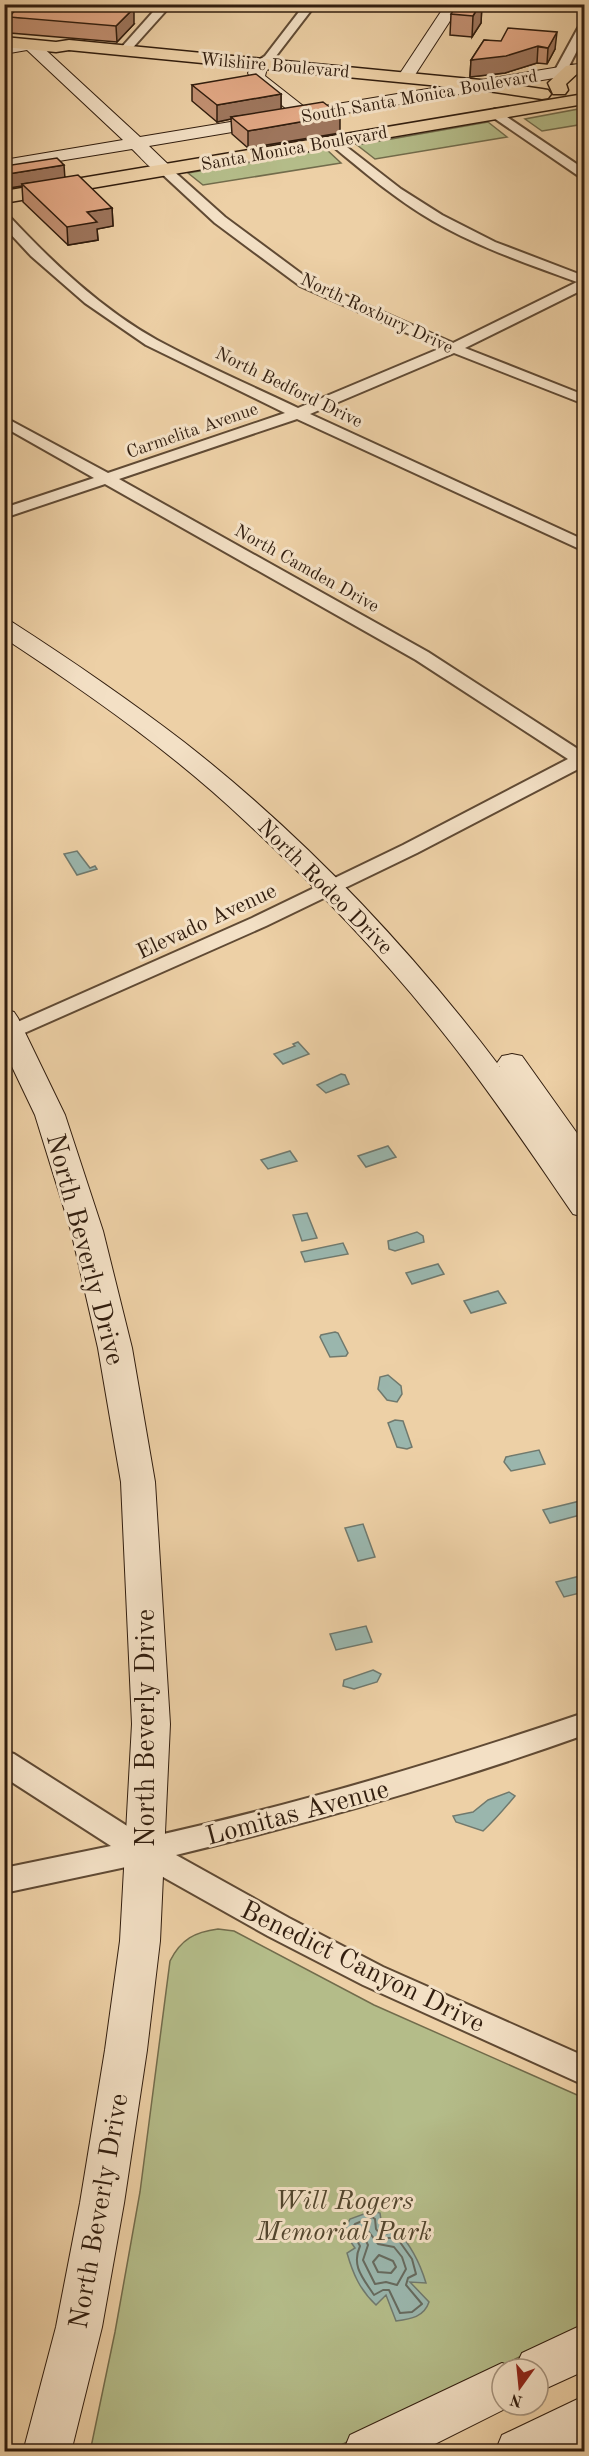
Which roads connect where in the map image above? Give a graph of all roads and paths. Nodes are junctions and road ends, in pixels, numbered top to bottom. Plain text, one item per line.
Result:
1 (24, 4) edge
2 (167, 4) edge
3 (311, 4) edge
4 (454, 4) edge
5 (4, 24) edge
6 (585, 28) edge
7 (4, 37) edge
8 (4, 42) edge
9 (69, 45) junction
10 (4, 50) edge
11 (124, 51) junction
12 (41, 54) junction
13 (260, 64) junction
14 (569, 75) edge
15 (405, 78) junction
16 (481, 85) junction
17 (585, 92) edge
18 (585, 98) edge
19 (495, 113) junction
20 (304, 115) junction
21 (334, 141) junction
22 (137, 143) junction
23 (4, 165) edge
24 (165, 170) junction
25 (585, 174) edge
26 (4, 197) edge
27 (4, 219) edge
28 (585, 282) edge
29 (453, 348) junction
30 (585, 400) edge
31 (298, 414) junction
32 (4, 421) edge
33 (108, 479) junction
34 (4, 513) edge
35 (585, 546) edge
36 (4, 610) edge
37 (4, 627) edge
38 (584, 759) edge
39 (341, 883) junction
40 (7, 1028) edge
41 (585, 1165) edge
42 (585, 1208) edge
43 (585, 1724) edge
44 (4, 1762) edge
45 (146, 1851) junction
46 (4, 1881) edge
47 (585, 2071) edge
48 (585, 2347) edge
49 (550, 2363) edge
50 (490, 2392) edge
51 (585, 2420) edge
52 (47, 2451) edge
53 (367, 2451) edge
54 (519, 2451) edge

1 - 5 street
2 - 11 street
3 - 13 street
4 - 15 street
6 - 14 street
7 - 9 main road, Wilshire Boulevard
8 - 12 main road
9 - 11 main road, Wilshire Boulevard
9 - 12 main road
10 - 12 street
10 - 12 street, North Roxbury Drive
11 - 13 main road, Wilshire Boulevard
12 - 22 street, North Roxbury Drive
13 - 15 main road, Wilshire Boulevard
13 - 20 street
14 - 16 main road, Wilshire Boulevard
14 - 17 main road, Wilshire Boulevard
15 - 16 main road, Wilshire Boulevard
16 - 18 main road, Wilshire Boulevard
16 - 20 street, South Santa Monica Boulevard
18 - 19 main road, Santa Monica Boulevard
19 - 21 main road, Santa Monica Boulevard
19 - 25 street
20 - 22 street, South Santa Monica Boulevard
21 - 24 main road, Santa Monica Boulevard
21 - 28 street
22 - 23 street, South Santa Monica Boulevard
22 - 24 street, North Roxbury Drive
24 - 26 main road, Santa Monica Boulevard
24 - 29 street, North Roxbury Drive
27 - 31 street, North Bedford Drive
28 - 29 street, Carmelita Avenue
29 - 30 street, North Roxbury Drive
29 - 31 street, Carmelita Avenue
31 - 33 street, Carmelita Avenue
31 - 35 street, North Bedford Drive
32 - 33 street, North Camden Drive
33 - 34 street, Carmelita Avenue
33 - 38 street, North Camden Drive
36 - 39 street, North Rodeo Drive
37 - 39 street, North Rodeo Drive
38 - 39 street, Elevado Avenue
39 - 40 street, Elevado Avenue
39 - 41 street, North Rodeo Drive
39 - 42 street, North Rodeo Drive
40 - 45 street, North Beverly Drive
43 - 45 street, Lomitas Avenue
44 - 45 street, Benedict Canyon Drive
45 - 46 street, Lomitas Avenue
45 - 47 street, Benedict Canyon Drive
45 - 52 street, North Beverly Drive
48 - 49 street
50 - 53 street
51 - 54 street

